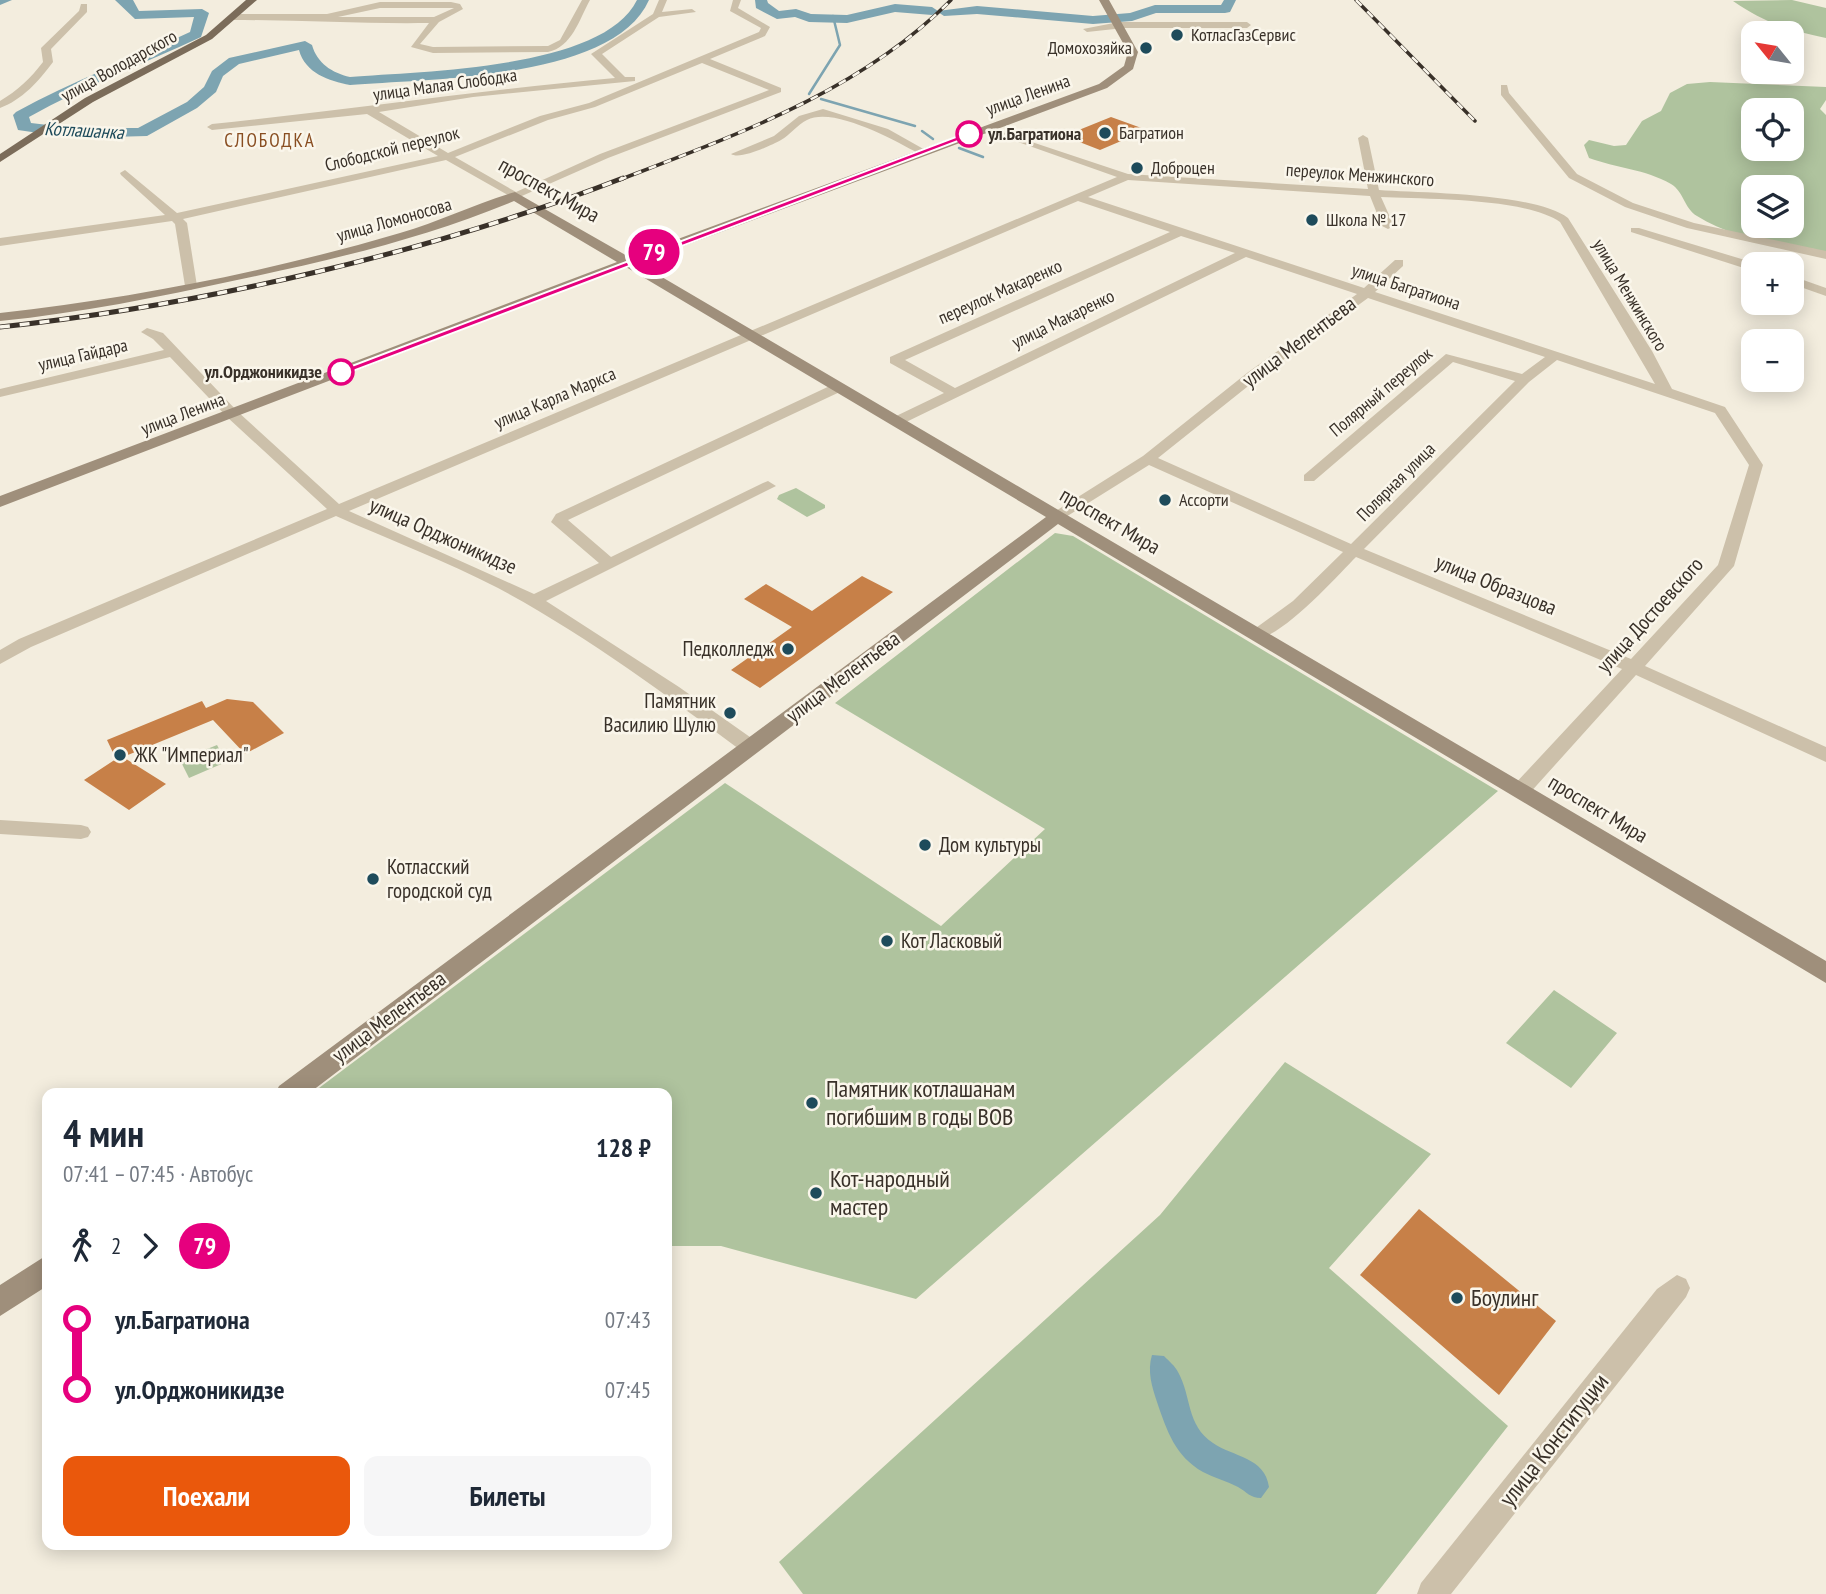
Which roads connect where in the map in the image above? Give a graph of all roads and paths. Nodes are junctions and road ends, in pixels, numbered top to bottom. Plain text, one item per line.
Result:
1 (252, 0) edge
2 (586, 0) edge
3 (663, 0) edge
4 (737, 0) edge
5 (1104, 0) edge
6 (453, 2) edge
7 (84, 6) dead end
8 (320, 9) dead end
9 (691, 12) dead end
10 (657, 15) junction
11 (307, 17) junction
12 (327, 17) junction
13 (233, 18) junction
14 (436, 20) junction
15 (1117, 22) junction
16 (1247, 25) dead end
17 (1087, 29) dead end
18 (701, 58) junction
19 (680, 67) junction
20 (624, 81) junction
21 (1504, 88) dead end
22 (0, 105) edge
23 (369, 111) junction
24 (212, 127) dead end
25 (988, 128) junction
26 (1363, 138) dead end
27 (922, 151) junction
28 (736, 154) dead end
29 (446, 157) junction
30 (0, 159) edge
31 (125, 173) dead end
32 (1127, 177) junction
33 (1374, 193) junction
34 (515, 196) junction
35 (1082, 199) junction
36 (175, 217) junction
37 (1564, 220) joint
38 (1388, 226) dead end
39 (1634, 230) dead end
40 (1182, 231) junction
41 (0, 242) edge
42 (1245, 253) junction
43 (1826, 255) edge
44 (630, 262) junction
45 (1399, 263) dead end
46 (1741, 263) edge
47 (1804, 284) edge
48 (191, 286) junction
49 (1826, 292) edge
50 (1366, 293) junction
51 (0, 317) edge
52 (146, 332) dead end
53 (751, 336) junction
54 (174, 352) junction
55 (1558, 354) junction
56 (1524, 379) junction
57 (839, 387) junction
58 (1665, 390) junction
59 (0, 393) edge
60 (955, 393) junction
61 (1720, 410) joint
62 (232, 414) junction
63 (897, 421) junction
64 (1148, 459) junction
65 (1309, 478) dead end
66 (768, 486) dead end
67 (0, 502) edge
68 (337, 511) junction
69 (1056, 517) junction
70 (1352, 553) junction
71 (610, 564) junction
72 (534, 601) junction
73 (1259, 634) junction
74 (0, 658) edge
75 (1632, 666) junction
76 (750, 747) junction
77 (1826, 755) edge
78 (1521, 790) junction
79 (0, 827) edge
80 (82, 832) dead end
81 (1826, 973) edge
82 (296, 1088) edge
83 (42, 1273) edge
84 (1677, 1289) dead end
85 (0, 1302) edge
86 (1432, 1594) edge

1 - 13 main road, улица Володарского
2 - 14 street
3 - 10 street
4 - 18 street, Слободской переулок
5 - 15 street, улица Ленина
6 - 12 street
6 - 14 street
7 - 22 street
8 - 11 street
9 - 10 street
10 - 20 street
11 - 12 street
11 - 13 street
12 - 14 street
13 - 30 main road, улица Володарского
15 - 16 street
15 - 17 street
15 - 25 street, улица Ленина
18 - 19 street, Слободской переулок
18 - 34 street, улица Ломоносова
19 - 20 street, улица Малая Слободка
19 - 29 street, Слободской переулок
20 - 23 street, улица Малая Слободка
21 - 43 street
23 - 24 street, улица Малая Слободка
23 - 29 street, проспект Мира
25 - 27 street, улица Ленина
25 - 32 street
26 - 33 street
27 - 28 street
27 - 44 street, улица Ленина
29 - 34 street, проспект Мира
29 - 36 street, Слободской переулок
31 - 36 street
32 - 33 street, переулок Менжинского
32 - 35 street, улица Карла Маркса
33 - 37 street, переулок Менжинского
33 - 38 street
34 - 44 street, проспект Мира
34 - 48 street, улица Ломоносова
35 - 40 street, улица Багратиона
35 - 53 street, улица Карла Маркса
36 - 41 street, Слободской переулок
36 - 48 street
37 - 58 street, улица Менжинского
39 - 46 street
40 - 42 street, улица Багратиона
40 - 60 street, переулок Макаренко
42 - 50 street, улица Багратиона
42 - 60 street, улица Макаренко
44 - 53 street, проспект Мира
44 - 62 street, улица Ленина
45 - 50 street, улица Мелентьева
47 - 49 street
48 - 51 street, улица Ломоносова
50 - 55 street, улица Багратиона
50 - 64 street, улица Мелентьева
52 - 54 street, улица Орджоникидзе
53 - 57 street, проспект Мира
53 - 68 street, улица Карла Маркса
54 - 59 street, улица Гайдара
54 - 62 street, улица Орджоникидзе
55 - 56 street, Полярная улица
55 - 58 street, улица Багратиона
56 - 65 street, Полярный переулок
56 - 70 street, Полярная улица
57 - 63 street, проспект Мира
57 - 71 street
58 - 61 street, улица Багратиона
60 - 63 street, улица Макаренко
61 - 75 street, улица Достоевского
62 - 67 street, улица Ленина
62 - 68 street, улица Орджоникидзе
63 - 69 street, проспект Мира
64 - 69 street, улица Мелентьева
64 - 70 street, улица Образцова
66 - 71 street
68 - 72 street, улица Орджоникидзе
68 - 74 street, улица Карла Маркса
69 - 73 street, проспект Мира
69 - 76 street, улица Мелентьева
70 - 73 street, Полярная улица
70 - 75 street, улица Образцова
71 - 72 street
72 - 76 street, улица Орджоникидзе
73 - 78 street, проспект Мира
75 - 77 street, улица Образцова
75 - 78 street, улица Достоевского
76 - 82 street, улица Мелентьева
78 - 81 street, проспект Мира
79 - 80 street
83 - 85 street
84 - 86 street, улица Конституции

